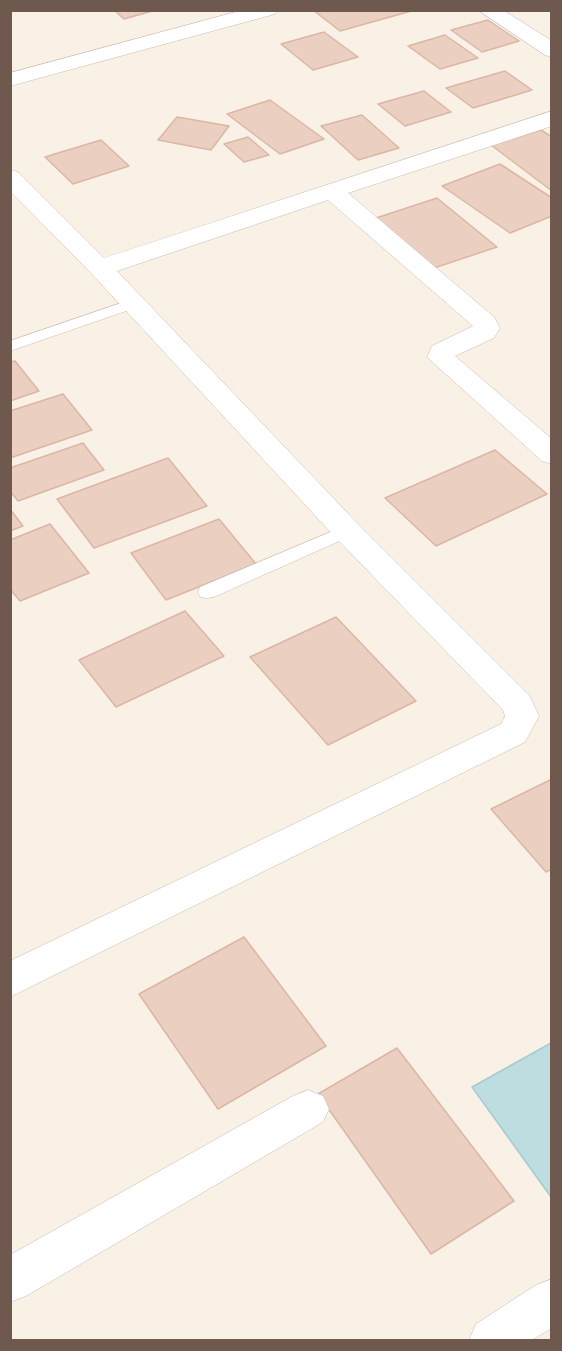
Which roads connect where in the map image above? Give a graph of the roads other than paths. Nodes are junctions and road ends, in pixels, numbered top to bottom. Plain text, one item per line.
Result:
1 (268, 10) edge
2 (488, 10) edge
3 (552, 51) edge
4 (10, 80) edge
5 (552, 118) edge
6 (10, 177) edge
7 (331, 191) junction
8 (100, 268) junction
9 (133, 304) junction
10 (10, 346) edge
11 (552, 455) edge
12 (347, 531) junction
13 (207, 592) dead end
14 (10, 980) edge
15 (308, 1109) dead end
16 (10, 1280) edge
17 (552, 1302) edge
18 (492, 1341) edge

1 - 4 street
2 - 3 street
5 - 7 street
6 - 8 street
7 - 8 street
7 - 11 street
8 - 9 street
9 - 10 lane
9 - 12 street
12 - 13 lane
12 - 14 street
15 - 16 street
17 - 18 street

